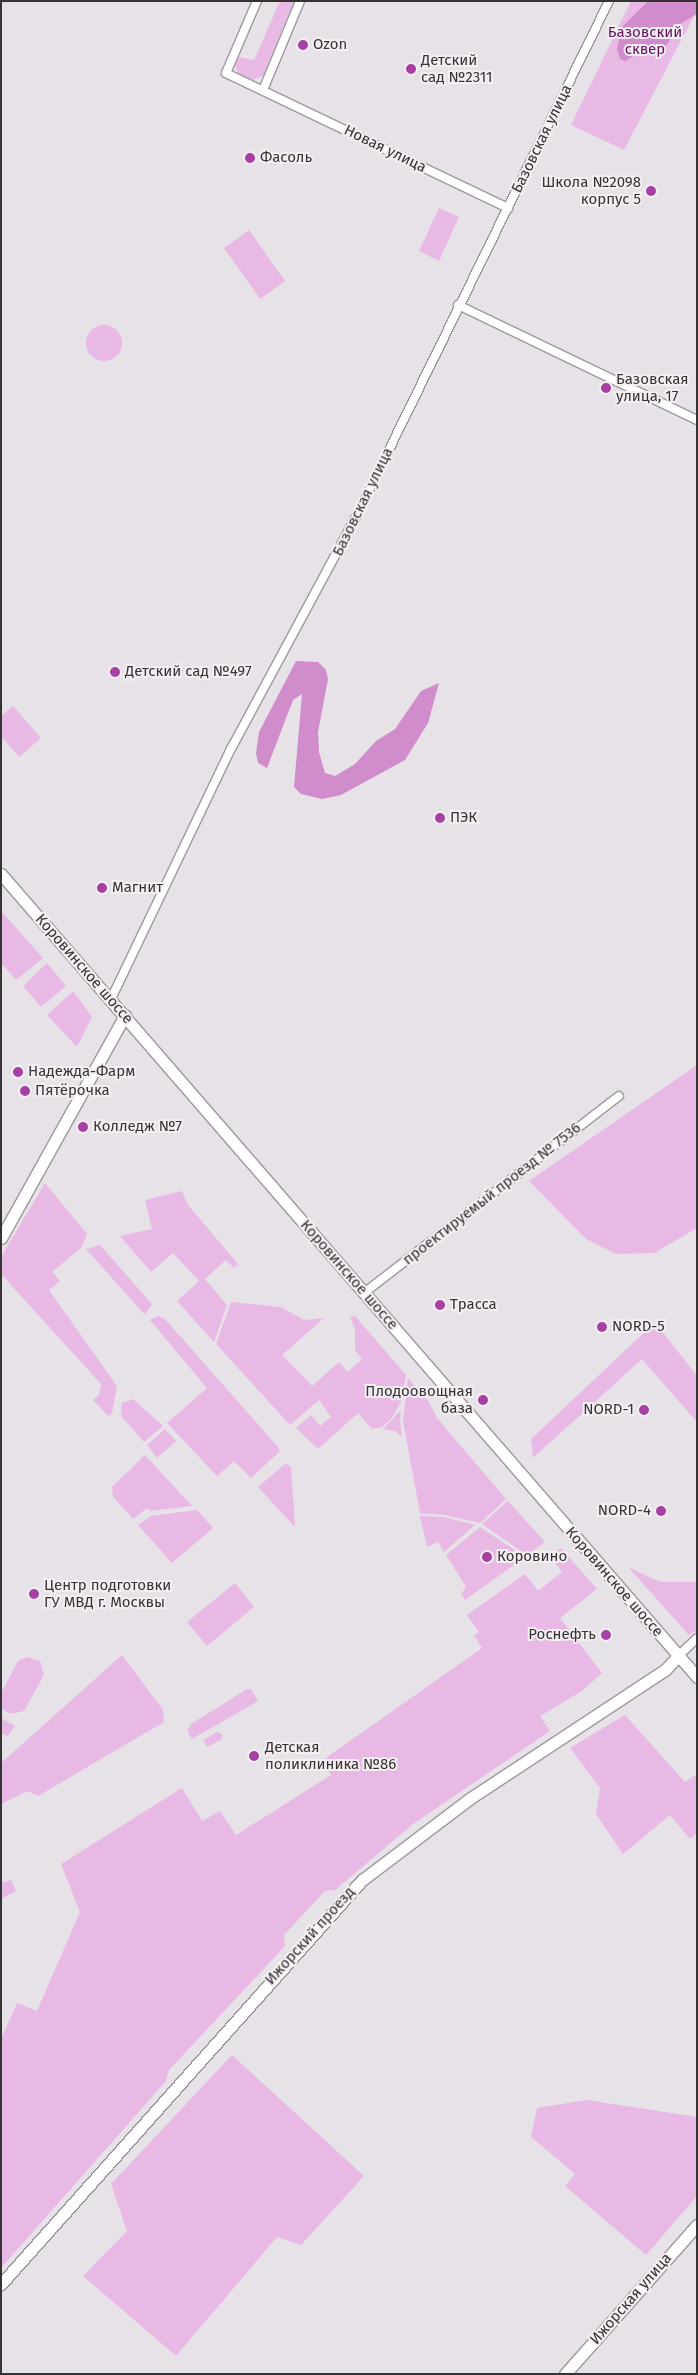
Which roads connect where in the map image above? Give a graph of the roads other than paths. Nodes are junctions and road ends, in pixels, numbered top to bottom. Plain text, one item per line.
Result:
1 (257, 1) edge
2 (300, 1) edge
3 (609, 1) edge
4 (263, 90) junction
5 (508, 208) junction
6 (458, 305) junction
7 (697, 420) edge
8 (1, 874) edge
9 (111, 999) junction
10 (125, 1015) junction
11 (619, 1096) dead end
12 (1, 1238) edge
13 (364, 1293) junction
14 (697, 1638) edge
15 (678, 1656) junction
16 (697, 1677) edge
17 (697, 2224) edge
18 (1, 2284) edge
19 (565, 2374) edge

1 - 4 street, Новая улица
2 - 4 street
3 - 5 street, Базовская улица
4 - 5 street, Новая улица
5 - 6 street, Базовская улица
6 - 7 street
6 - 9 street, Базовская улица
8 - 9 street, Коровинское шоссе
9 - 10 street, Коровинское шоссе
10 - 12 street
10 - 13 street, Коровинское шоссе
11 - 13 street, проектируемый проезд № 7536
13 - 15 street, Коровинское шоссе
14 - 15 street
15 - 16 street, Коровинское шоссе
15 - 18 street, Ижорский проезд
17 - 19 street, Ижорская улица

